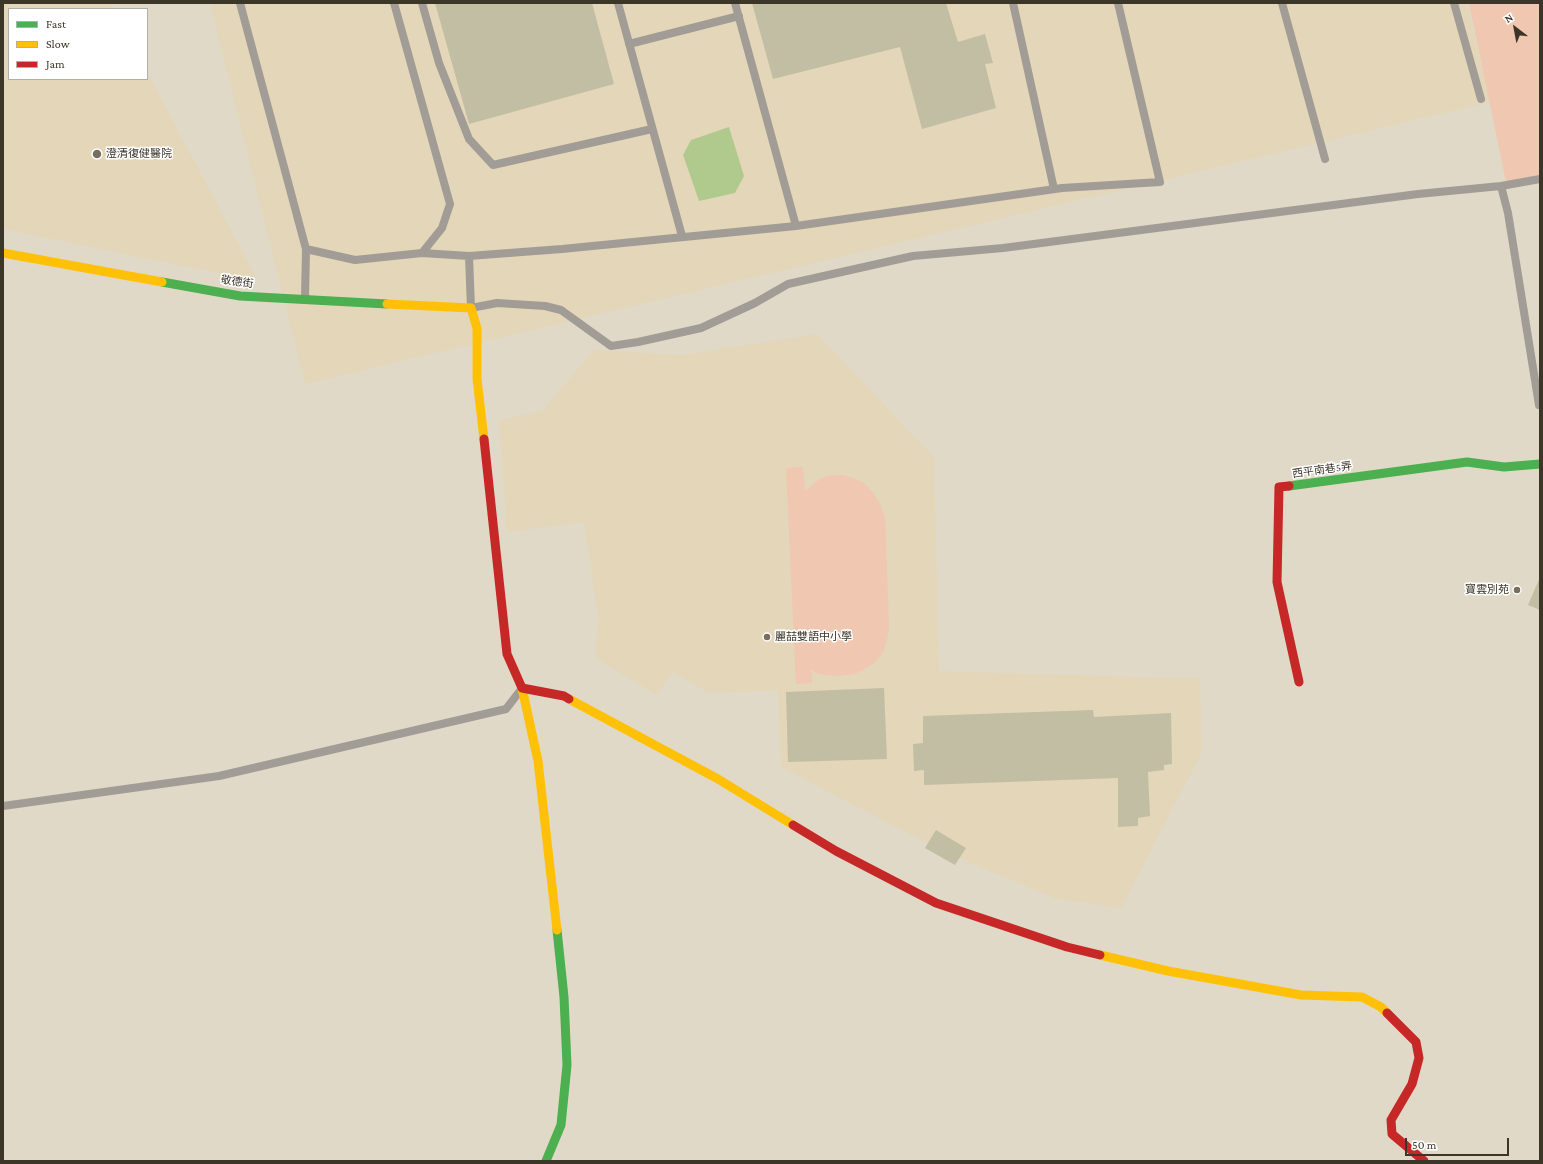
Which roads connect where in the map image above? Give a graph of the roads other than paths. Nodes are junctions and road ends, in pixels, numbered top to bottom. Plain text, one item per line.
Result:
1 (240, 3) edge
2 (394, 3) edge
3 (422, 3) edge
4 (618, 3) edge
5 (735, 3) edge
6 (1013, 3) edge
7 (1118, 3) edge
8 (1282, 3) edge
9 (1454, 3) edge
10 (738, 16) junction
11 (629, 44) junction
12 (1481, 99) dead end
13 (652, 128) junction
14 (1325, 159) dead end
15 (1540, 179) edge
16 (1501, 186) junction
17 (1054, 189) junction
18 (796, 226) junction
19 (682, 236) junction
20 (306, 249) junction
21 (3, 253) edge
22 (422, 253) junction
23 (469, 256) junction
24 (304, 300) junction
25 (471, 308) junction
26 (1539, 405) dead end
27 (1540, 464) edge
28 (1299, 682) dead end
29 (522, 688) junction
30 (3, 806) edge
31 (546, 1161) edge
32 (1424, 1161) edge

1 - 20 lane
2 - 22 lane
3 - 13 lane
4 - 11 lane
5 - 10 lane
6 - 17 lane
7 - 17 lane
8 - 14 lane
9 - 12 lane
10 - 11 lane
10 - 18 lane
11 - 13 lane
13 - 19 lane
15 - 16 lane
16 - 25 lane
16 - 26 lane
17 - 18 lane
18 - 19 lane
19 - 23 lane
20 - 22 lane
20 - 24 lane
21 - 24 street, 敬德街
22 - 23 lane
23 - 25 lane
24 - 25 street, 敬德街
25 - 29 street
27 - 28 street, 西平南巷5弄
29 - 30 lane
29 - 31 street
29 - 32 street

